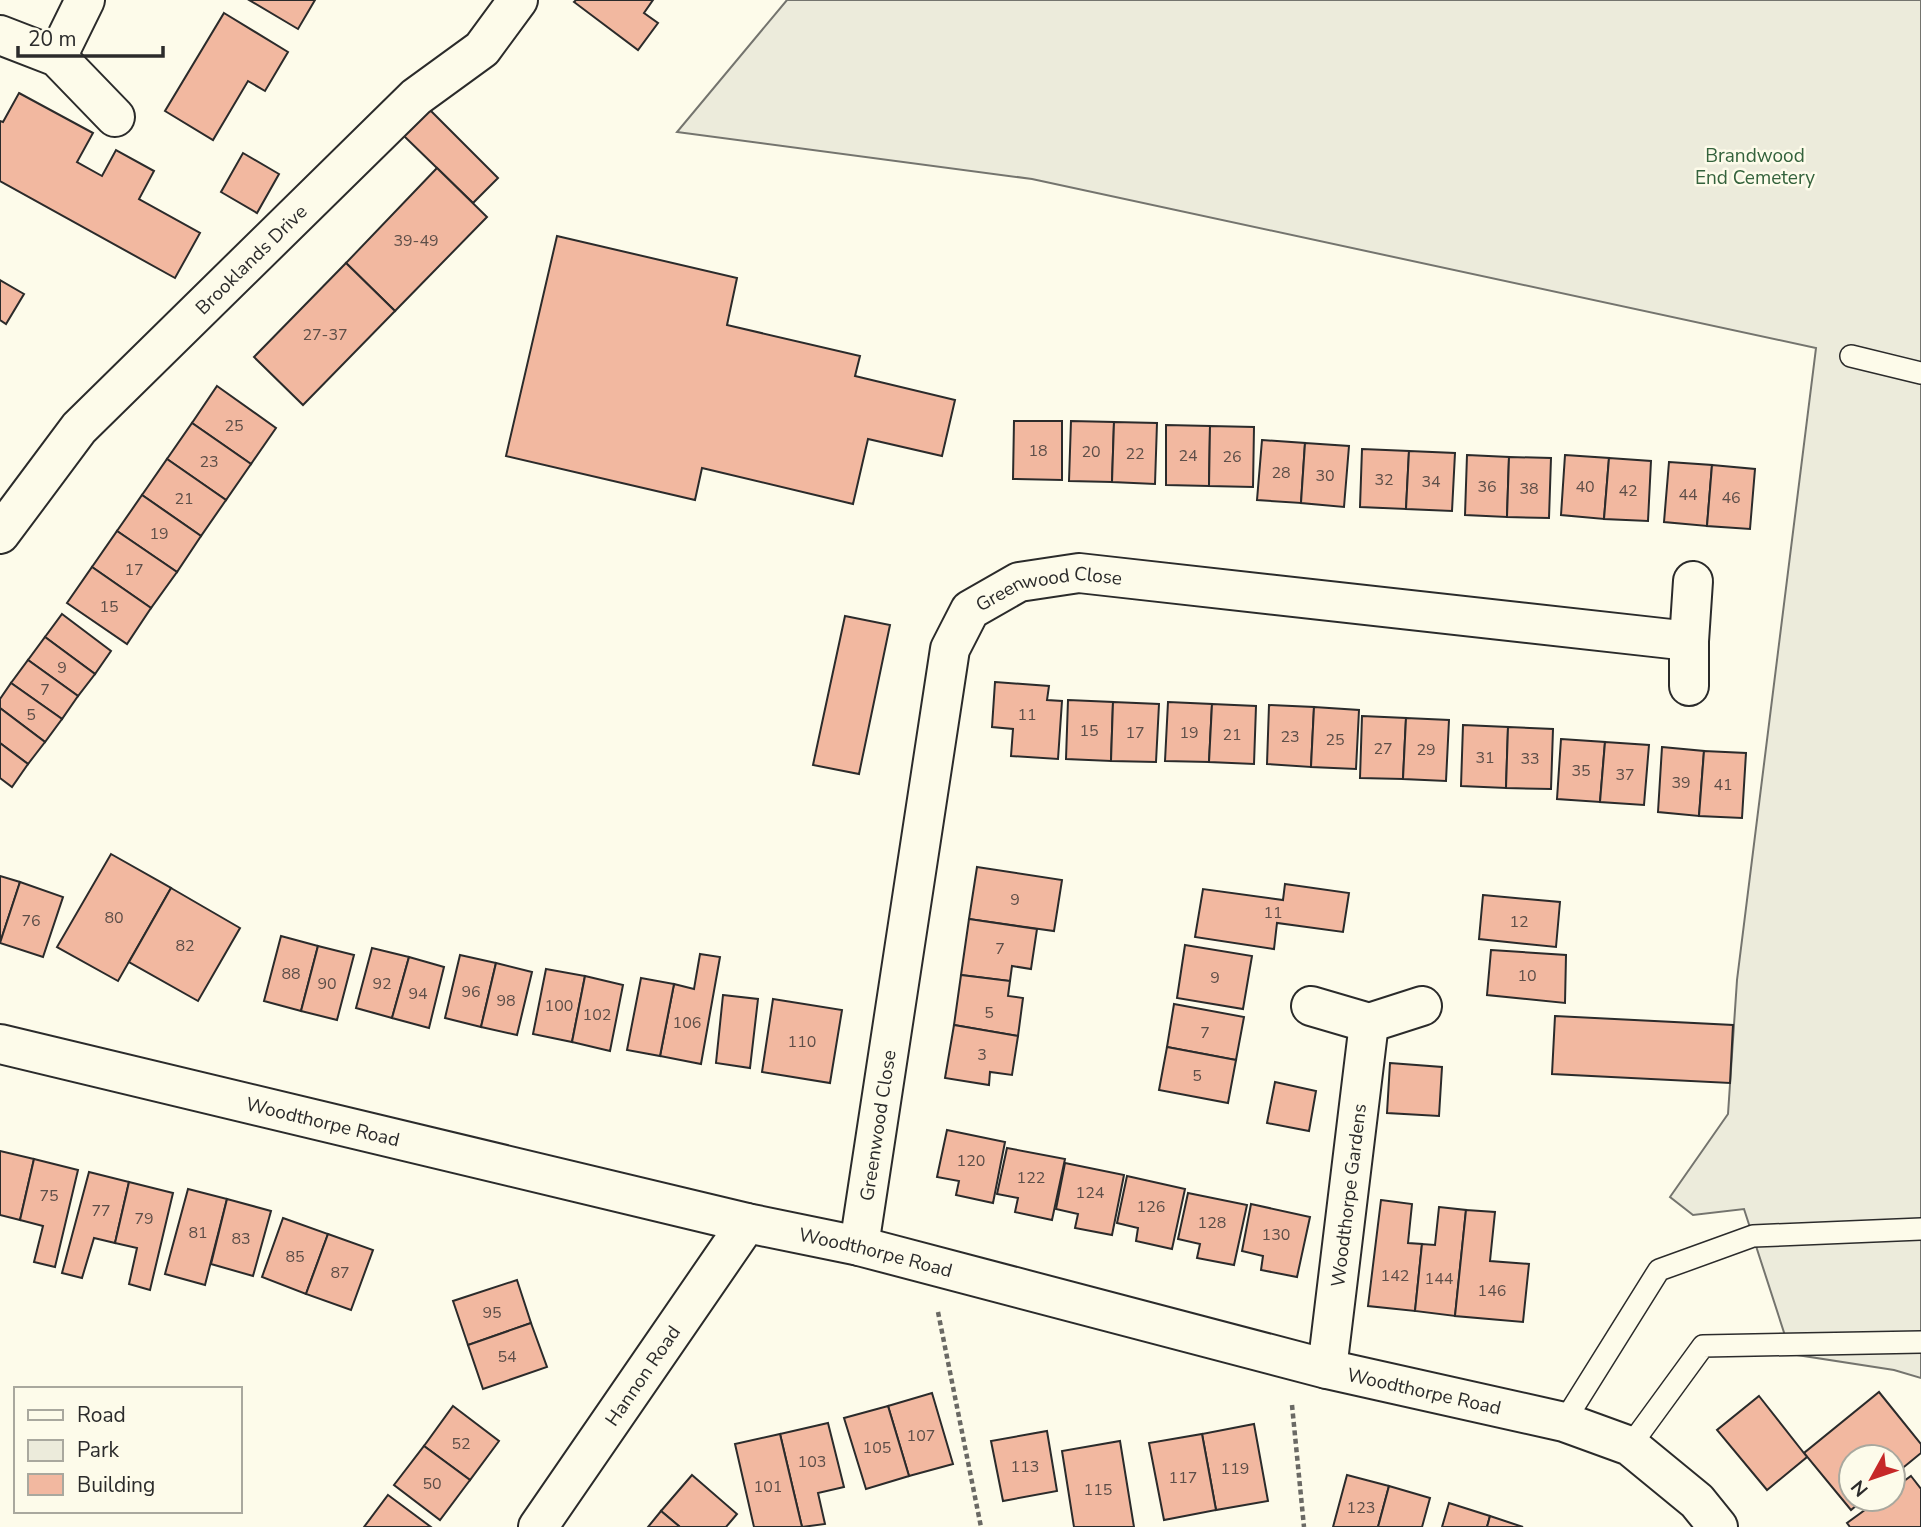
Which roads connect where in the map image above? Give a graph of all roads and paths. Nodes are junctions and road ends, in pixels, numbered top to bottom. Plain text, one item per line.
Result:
1 (85, 0) edge
2 (518, 0) edge
3 (0, 35) edge
4 (57, 57) junction
5 (115, 117) dead end
6 (1851, 356) dead end
7 (1921, 373) edge
8 (0, 534) edge
9 (1693, 581) dead end
10 (1689, 641) junction
11 (1689, 686) dead end
12 (1311, 1006) dead end
13 (1422, 1006) dead end
14 (1369, 1023) junction
15 (0, 1044) edge
16 (747, 1223) junction
17 (1921, 1229) edge
18 (859, 1246) junction
19 (928, 1264) junction
20 (1921, 1342) edge
21 (1288, 1359) junction
22 (1327, 1368) junction
23 (1564, 1422) junction
24 (1630, 1446) junction
25 (538, 1527) edge
26 (981, 1527) edge
27 (1304, 1527) edge
28 (1718, 1527) edge

1 - 4 street
2 - 8 street, Brooklands Drive
3 - 4 street
4 - 5 street
6 - 7 lane
9 - 10 street
10 - 11 street
10 - 18 street, Greenwood Close
12 - 14 street
13 - 14 street
14 - 22 street, Woodthorpe Gardens
15 - 16 street, Woodthorpe Road
16 - 18 street, Woodthorpe Road
16 - 25 street, Hannon Road
17 - 23 lane
18 - 19 street, Woodthorpe Road
19 - 21 street, Woodthorpe Road
19 - 26 path
20 - 24 lane
21 - 22 street, Woodthorpe Road
21 - 27 path
22 - 23 street, Woodthorpe Road
23 - 24 street, Woodthorpe Road
24 - 28 street, Woodthorpe Road

